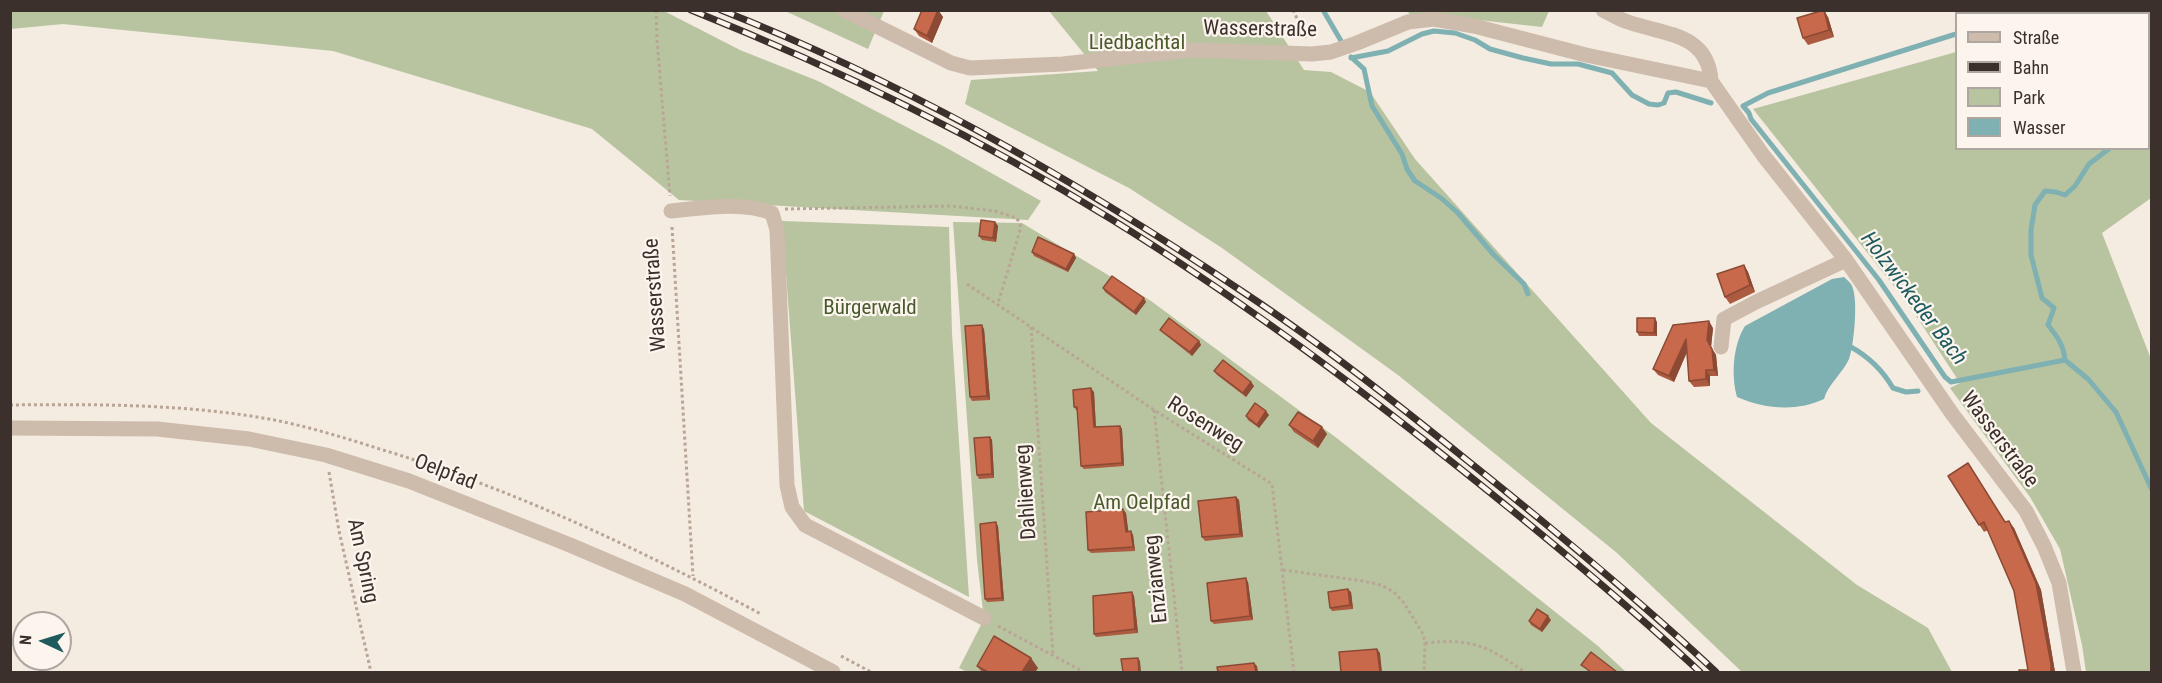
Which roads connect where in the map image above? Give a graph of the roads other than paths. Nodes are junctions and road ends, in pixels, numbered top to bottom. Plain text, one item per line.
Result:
1 (844, 10) edge
2 (1603, 10) edge
3 (1711, 73) junction
4 (671, 211) road end
5 (1846, 260) junction
6 (1721, 347) dead end
7 (10, 428) edge
8 (984, 618) road end
9 (833, 672) edge
10 (2074, 672) edge

1 - 3 street, Wasserstraße
2 - 3 street
3 - 5 street, Wasserstraße
4 - 8 street
5 - 6 street
5 - 10 street, Wasserstraße
7 - 9 street, Oelpfad

